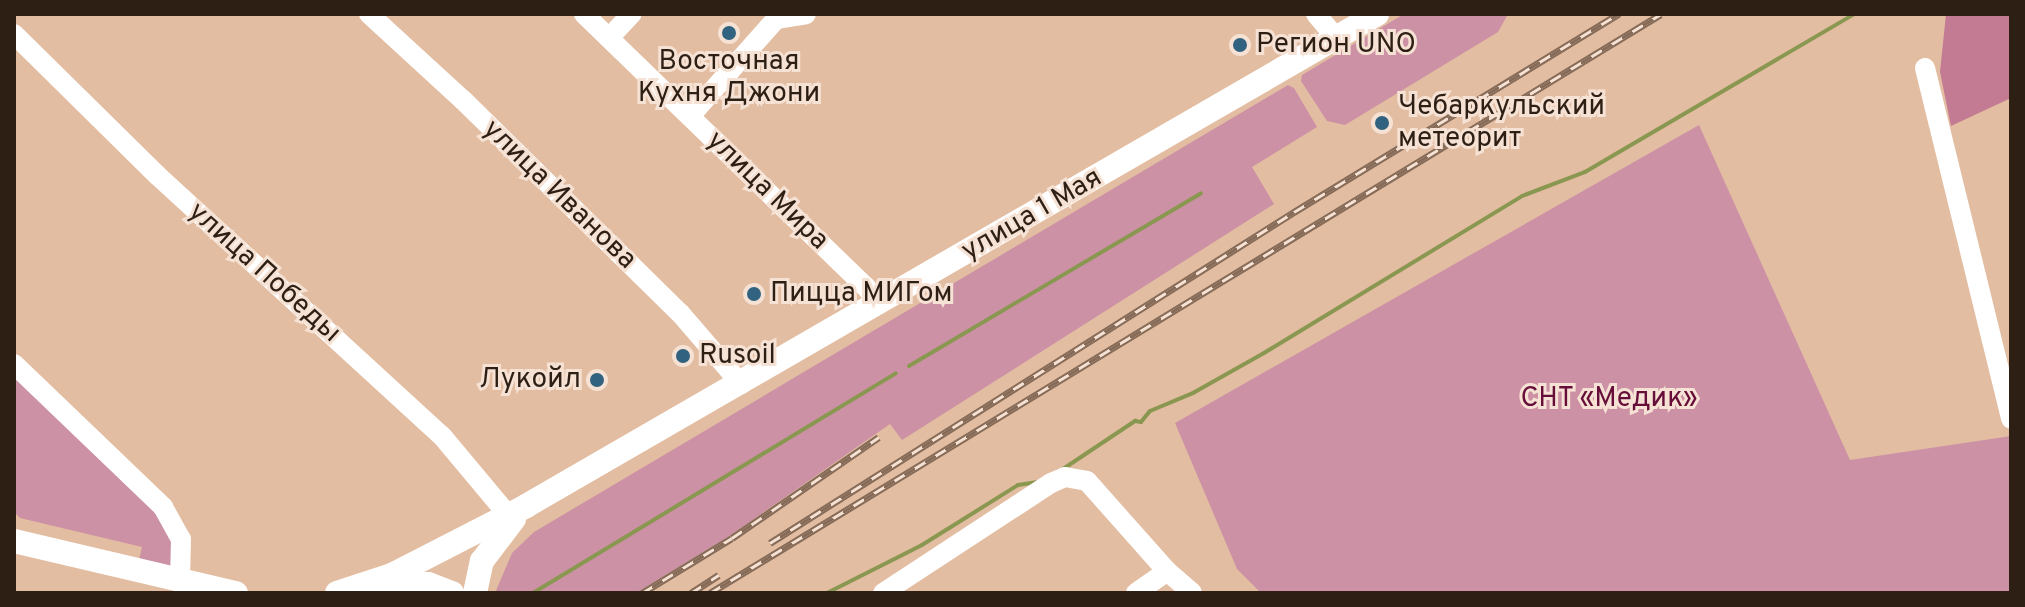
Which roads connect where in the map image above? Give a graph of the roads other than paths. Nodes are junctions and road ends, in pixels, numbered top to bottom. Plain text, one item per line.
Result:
1 (369, 14) edge
2 (584, 14) edge
3 (631, 14) edge
4 (806, 14) edge
5 (1316, 14) edge
6 (1377, 14) edge
7 (14, 34) edge
8 (609, 38) junction
9 (1337, 39) junction
10 (1925, 68) dead end
11 (690, 116) junction
12 (878, 303) junction
13 (14, 364) edge
14 (741, 384) junction
15 (2011, 418) edge
16 (518, 511) junction
17 (14, 541) edge
18 (456, 543) junction
19 (433, 555) junction
20 (1167, 571) junction
21 (180, 581) junction
22 (362, 587) junction
23 (475, 587) edge
24 (236, 593) edge
25 (337, 593) edge
26 (452, 593) edge
27 (883, 593) edge
28 (1136, 593) edge
29 (1192, 593) edge

1 - 14 street, улица Иванова
2 - 8 street, улица Мира
3 - 8 street
4 - 11 street
5 - 9 street
6 - 9 main road, улица 1 Мая
7 - 16 street, улица Победы
8 - 11 street, улица Мира
9 - 12 main road, улица 1 Мая
10 - 15 street
11 - 12 street, улица Мира
12 - 14 main road, улица 1 Мая
13 - 21 street
14 - 16 main road, улица 1 Мая
16 - 18 main road, улица 1 Мая
16 - 23 main road
17 - 21 main road
18 - 19 main road, улица 1 Мая
18 - 23 main road
19 - 22 main road, улица 1 Мая
19 - 26 main road
20 - 27 street
20 - 28 street
20 - 29 street
21 - 24 main road
22 - 25 main road
22 - 26 main road

